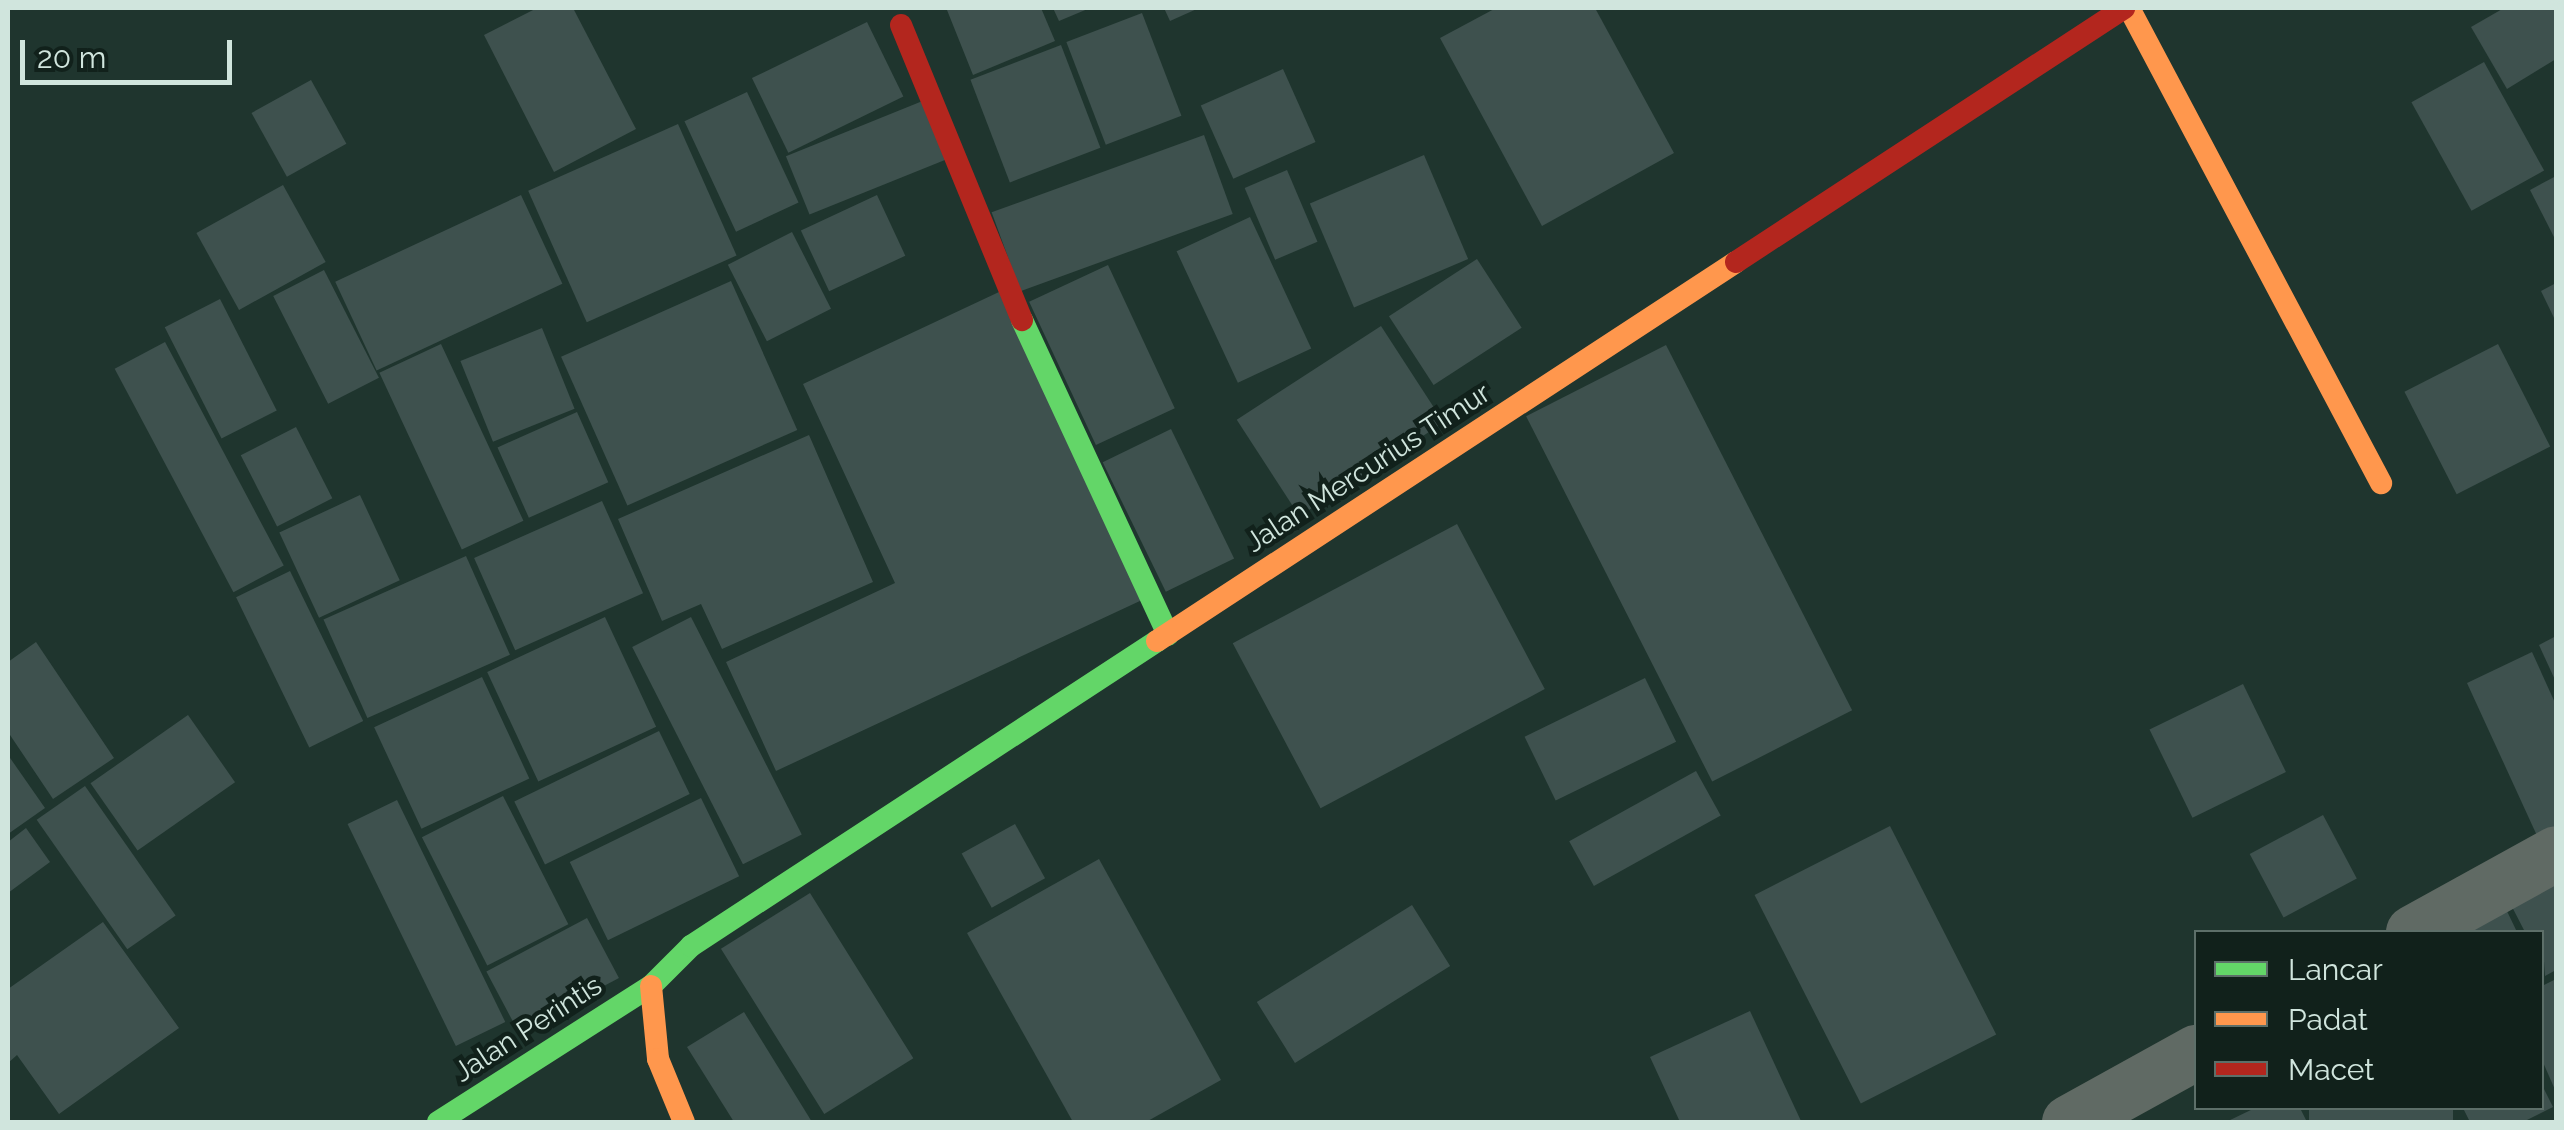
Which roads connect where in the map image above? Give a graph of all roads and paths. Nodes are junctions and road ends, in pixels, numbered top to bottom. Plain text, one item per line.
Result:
1 (2126, 8) edge
2 (900, 24) dead end
3 (2381, 483) dead end
4 (1168, 635) junction
5 (2556, 854) edge
6 (2418, 930) edge
7 (651, 986) junction
8 (2194, 1053) edge
9 (438, 1122) edge
10 (684, 1122) edge
11 (2070, 1122) edge

1 - 3 street
1 - 4 street, Jalan Mercurius Timur
2 - 4 street
4 - 7 street, Jalan Mercurius Timur
5 - 6 street
7 - 9 street, Jalan Perintis
7 - 10 street
8 - 11 street

